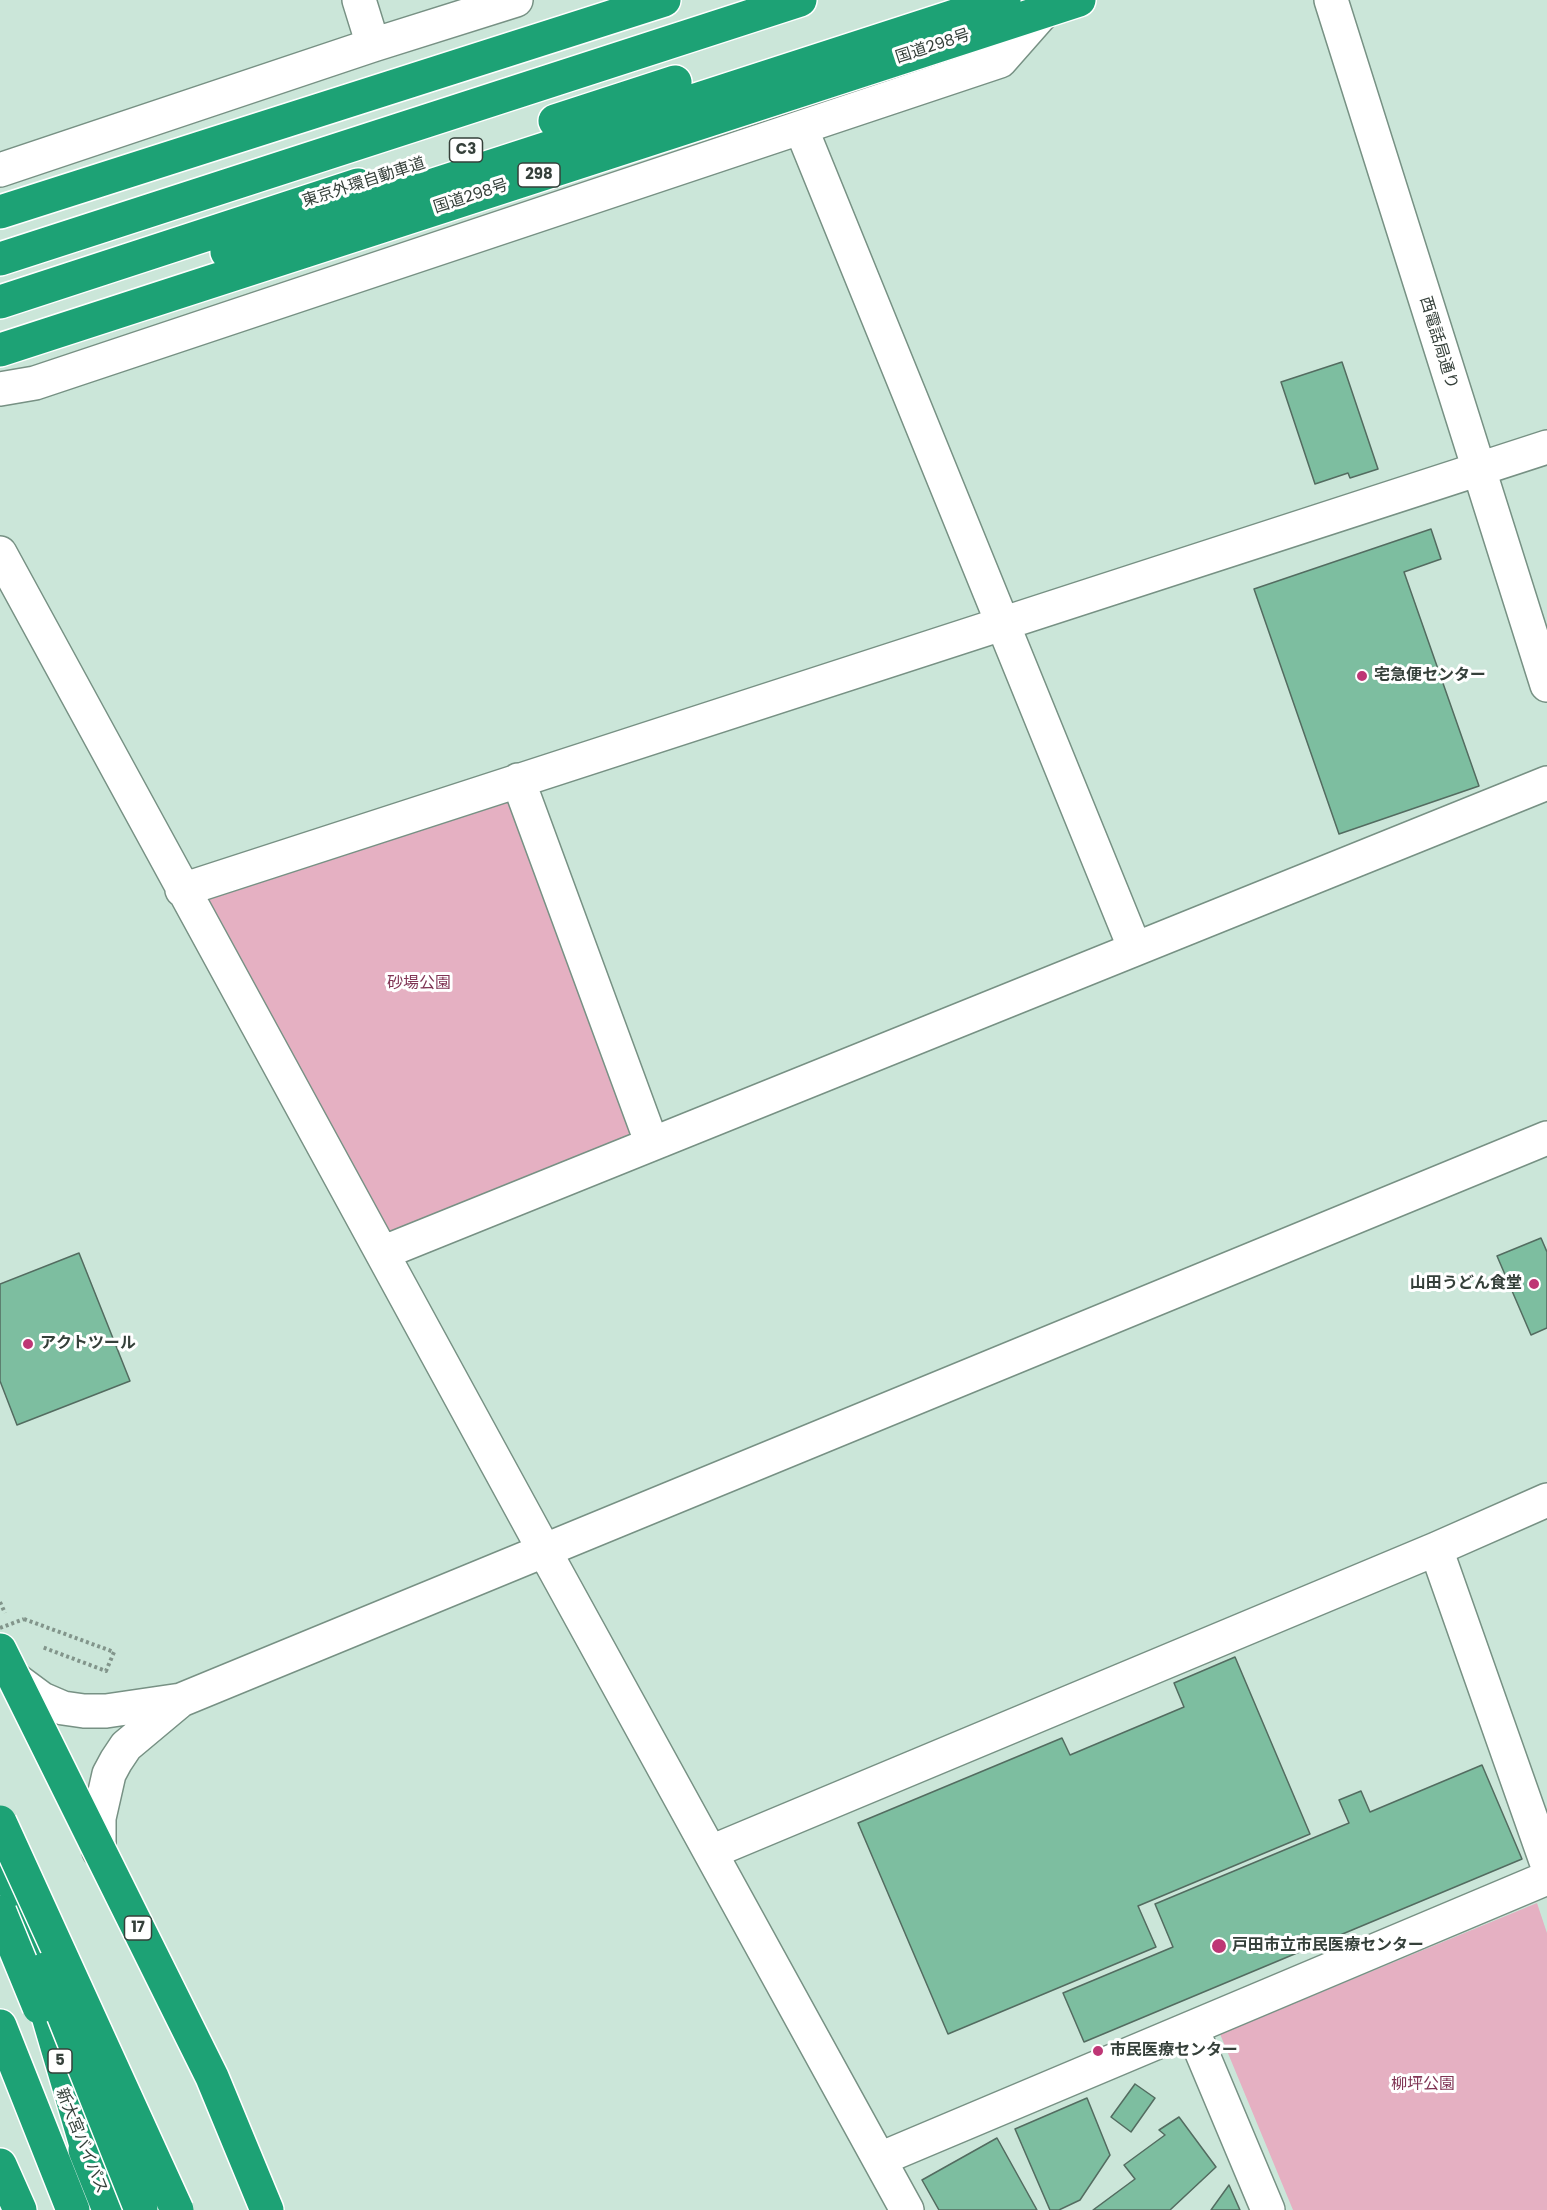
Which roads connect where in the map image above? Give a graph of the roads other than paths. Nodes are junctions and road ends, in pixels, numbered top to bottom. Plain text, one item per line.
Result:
1 (359, 0) edge
2 (516, 0) edge
3 (664, 0) edge
4 (741, 0) edge
5 (800, 0) edge
6 (934, 0) edge
7 (1004, 0) edge
8 (1079, 0) edge
9 (1331, 0) edge
10 (1044, 11) junction
11 (373, 45) junction
12 (801, 128) junction
13 (0, 170) edge
14 (0, 212) edge
15 (0, 237) edge
16 (0, 259) edge
17 (0, 302) edge
18 (0, 327) edge
19 (0, 350) edge
20 (0, 389) edge
21 (1547, 447) edge
22 (1478, 470) junction
23 (0, 553) edge
24 (1003, 623) junction
25 (1547, 685) edge
26 (518, 780) junction
27 (1547, 783) edge
28 (182, 890) junction
29 (1136, 948) junction
30 (1547, 1138) edge
31 (652, 1144) junction
32 (382, 1253) junction
33 (1547, 1500) edge
34 (1436, 1549) junction
35 (544, 1550) junction
36 (0, 1650) edge
37 (15, 1679) junction
38 (181, 1700) junction
39 (0, 1820) edge
40 (0, 1850) edge
41 (99, 1851) junction
42 (711, 1852) junction
43 (1547, 1864) edge
44 (1547, 1878) edge
45 (0, 1912) edge
46 (0, 1939) edge
47 (0, 2026) edge
48 (1192, 2029) junction
49 (0, 2071) edge
50 (880, 2159) junction
51 (0, 2165) edge
52 (93, 2169) junction
53 (0, 2174) edge
54 (0, 2203) edge
55 (3, 2210) edge
56 (11, 2210) edge
57 (20, 2210) edge
58 (56, 2210) edge
59 (73, 2210) edge
60 (109, 2210) edge
61 (120, 2210) edge
62 (141, 2210) edge
63 (177, 2210) edge
64 (267, 2210) edge
65 (908, 2210) edge
66 (1268, 2210) edge

1 - 11 street
2 - 11 street
3 - 14 highway
4 - 15 highway
5 - 16 highway, C3
6 - 17 highway, 東京外環自動車道 / C3
7 - 18 highway
8 - 10 highway, 国道298号 / 298
9 - 22 street, 西電話局通り
10 - 12 street
10 - 19 highway, 国道298号 / 298
11 - 13 street
12 - 20 street
12 - 24 street
21 - 22 street
22 - 24 street
22 - 25 street, 西電話局通り
23 - 28 street
24 - 26 street
24 - 29 street
26 - 28 street
26 - 31 street
27 - 29 street
28 - 32 street
29 - 31 street
30 - 35 street
31 - 32 street
32 - 35 street
33 - 34 street
34 - 42 street
34 - 43 street
35 - 38 street
35 - 42 street
36 - 37 highway, 17
37 - 38 street
37 - 41 highway, 17
38 - 41 street
39 - 52 highway
39 - 63 highway, bridge
40 - 62 highway, bridge
41 - 64 highway, 17
42 - 50 street
44 - 48 street
45 - 61 highway, 5, bridge
46 - 52 highway, 新大宮バイパス
47 - 59 highway, 新大宮バイパス
48 - 50 street
48 - 66 street
49 - 58 highway
50 - 65 street
51 - 57 highway
52 - 60 highway, 新大宮バイパス
53 - 56 highway
54 - 55 highway

